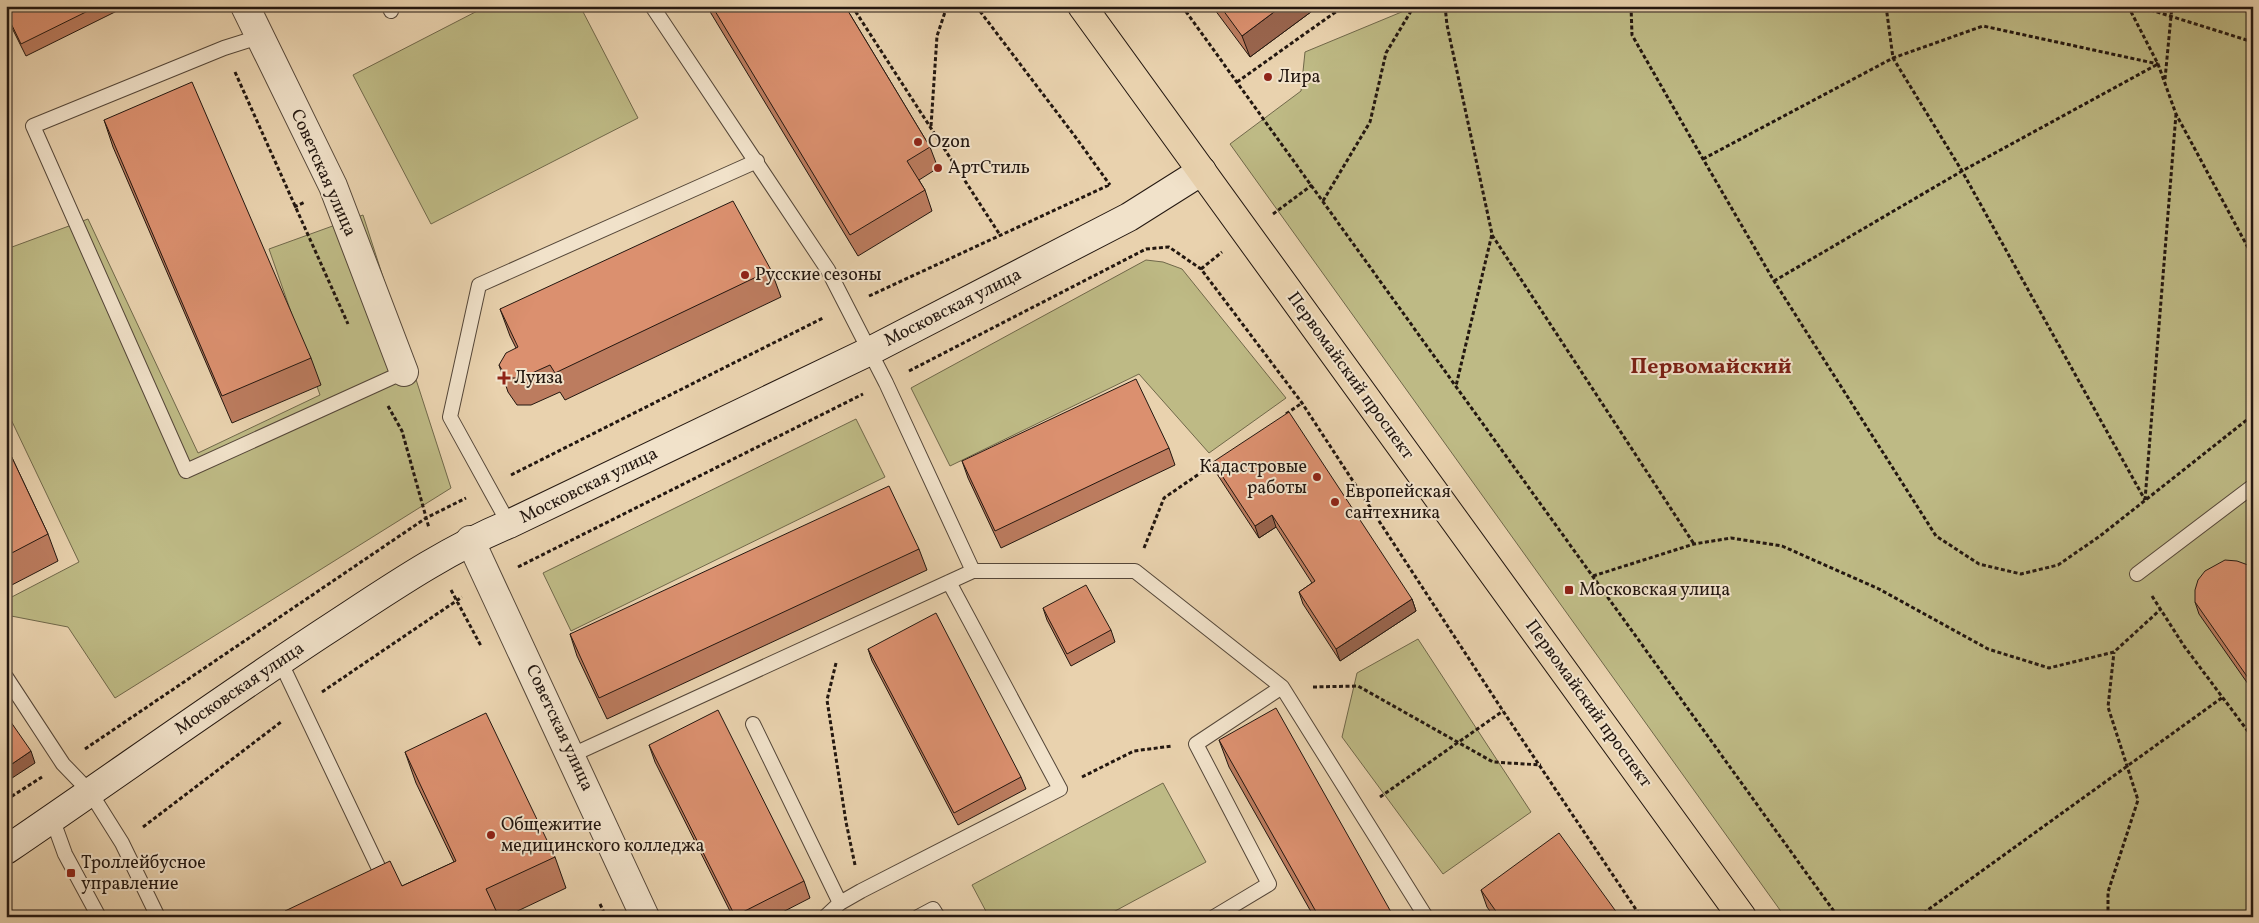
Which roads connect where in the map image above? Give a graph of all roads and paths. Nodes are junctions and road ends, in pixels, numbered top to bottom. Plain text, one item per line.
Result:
1 (245, 6) edge
2 (652, 6) edge
3 (852, 6) edge
4 (947, 6) edge
5 (976, 6) edge
6 (1082, 6) edge
7 (1182, 6) edge
8 (1344, 6) edge
9 (1414, 6) edge
10 (1445, 6) edge
11 (1631, 6) edge
12 (1886, 6) edge
13 (2128, 6) edge
14 (2138, 6) edge
15 (2172, 6) edge
16 (2171, 16) junction
17 (258, 37) junction
18 (2253, 42) edge
19 (224, 48) junction
20 (1893, 58) junction
21 (2158, 64) junction
22 (1237, 82) junction
23 (2165, 82) junction
24 (2176, 114) junction
25 (931, 126) junction
26 (1703, 159) junction
27 (757, 161) junction
28 (1202, 171) junction
29 (1962, 171) junction
30 (1109, 185) dead end
31 (1323, 201) junction
32 (1492, 234) junction
33 (1000, 235) dead end
34 (2253, 257) edge
35 (1774, 281) junction
36 (351, 331) dead end
37 (870, 351) junction
38 (404, 372) joint
39 (376, 384) junction
40 (1456, 386) junction
41 (1302, 403) dead end
42 (2253, 415) edge
43 (1278, 420) edge
44 (1221, 459) edge
45 (2253, 486) edge
46 (2145, 500) junction
47 (509, 524) junction
48 (470, 540) junction
49 (1694, 544) junction
50 (438, 558) junction
51 (973, 571) junction
52 (1135, 571) junction
53 (2137, 574) joint
54 (1593, 576) junction
55 (949, 582) junction
56 (2161, 609) junction
57 (844, 628) junction
58 (484, 652) dead end
59 (2114, 652) junction
60 (280, 661) junction
61 (6, 677) edge
62 (1282, 688) junction
63 (2223, 697) junction
64 (1503, 712) dead end
65 (753, 724) dead end
66 (2253, 738) edge
67 (1458, 743) junction
68 (1196, 744) junction
69 (572, 755) junction
70 (1541, 765) dead end
71 (2128, 767) junction
72 (1060, 789) junction
73 (90, 792) junction
74 (1359, 812) junction
75 (52, 818) junction
76 (7, 853) edge
77 (382, 875) edge
78 (861, 892) junction
79 (598, 899) dead end
80 (840, 903) junction
81 (99, 917) edge
82 (158, 917) edge
83 (606, 917) edge
84 (645, 917) edge
85 (825, 917) edge
86 (918, 917) edge
87 (938, 917) edge
88 (1214, 917) edge
89 (1426, 917) edge
90 (1742, 917) edge
91 (1838, 917) edge
92 (1918, 917) edge
93 (2108, 917) edge

1 - 17 street, Советская улица
2 - 27 lane
3 - 25 path
4 - 25 path
5 - 30 path
6 - 28 main road, Первомайский проспект
7 - 22 path
8 - 22 path
9 - 31 path
10 - 32 path
11 - 26 path
12 - 20 path
13 - 21 path
14 - 16 path
15 - 16 path
16 - 18 path
16 - 23 path
17 - 19 lane
17 - 38 street, Советская улица
19 - 36 path
19 - 39 lane
20 - 21 path
20 - 26 path
20 - 29 path
21 - 23 path
21 - 29 path
22 - 31 path
23 - 24 path
24 - 34 path
24 - 46 path
25 - 33 path
26 - 35 path
27 - 37 lane
27 - 47 lane
28 - 37 street, Московская улица
28 - 90 main road, Первомайский проспект
29 - 35 path
29 - 46 path
31 - 40 path
32 - 40 path
32 - 49 path
35 - 46 path
37 - 47 street, Московская улица
37 - 51 lane
38 - 39 lane
39 - 50 path
40 - 54 path
41 - 43 path
42 - 46 path
44 - 52 path
45 - 53 lane
47 - 48 street, Московская улица
48 - 50 street, Московская улица
48 - 69 street, Советская улица
49 - 54 path
49 - 59 path
50 - 58 path
50 - 60 street, Московская улица
51 - 52 lane
51 - 55 lane
52 - 62 lane
53 - 56 path
54 - 91 path
55 - 57 lane
55 - 72 lane
56 - 59 path
56 - 63 path
57 - 69 lane
57 - 78 path
59 - 71 path
60 - 73 street, Московская улица
60 - 77 lane
61 - 73 lane
62 - 67 path
62 - 68 lane
62 - 74 lane
63 - 66 path
63 - 71 path
64 - 67 path
65 - 80 lane
67 - 70 path
67 - 74 path
68 - 72 path
68 - 88 lane
69 - 84 street, Советская улица
71 - 92 path
71 - 93 path
72 - 78 lane
73 - 75 street, Московская улица
73 - 82 lane
74 - 89 lane
75 - 76 street, Московская улица
75 - 81 lane
78 - 80 lane
79 - 83 path
80 - 85 lane
86 - 87 lane

